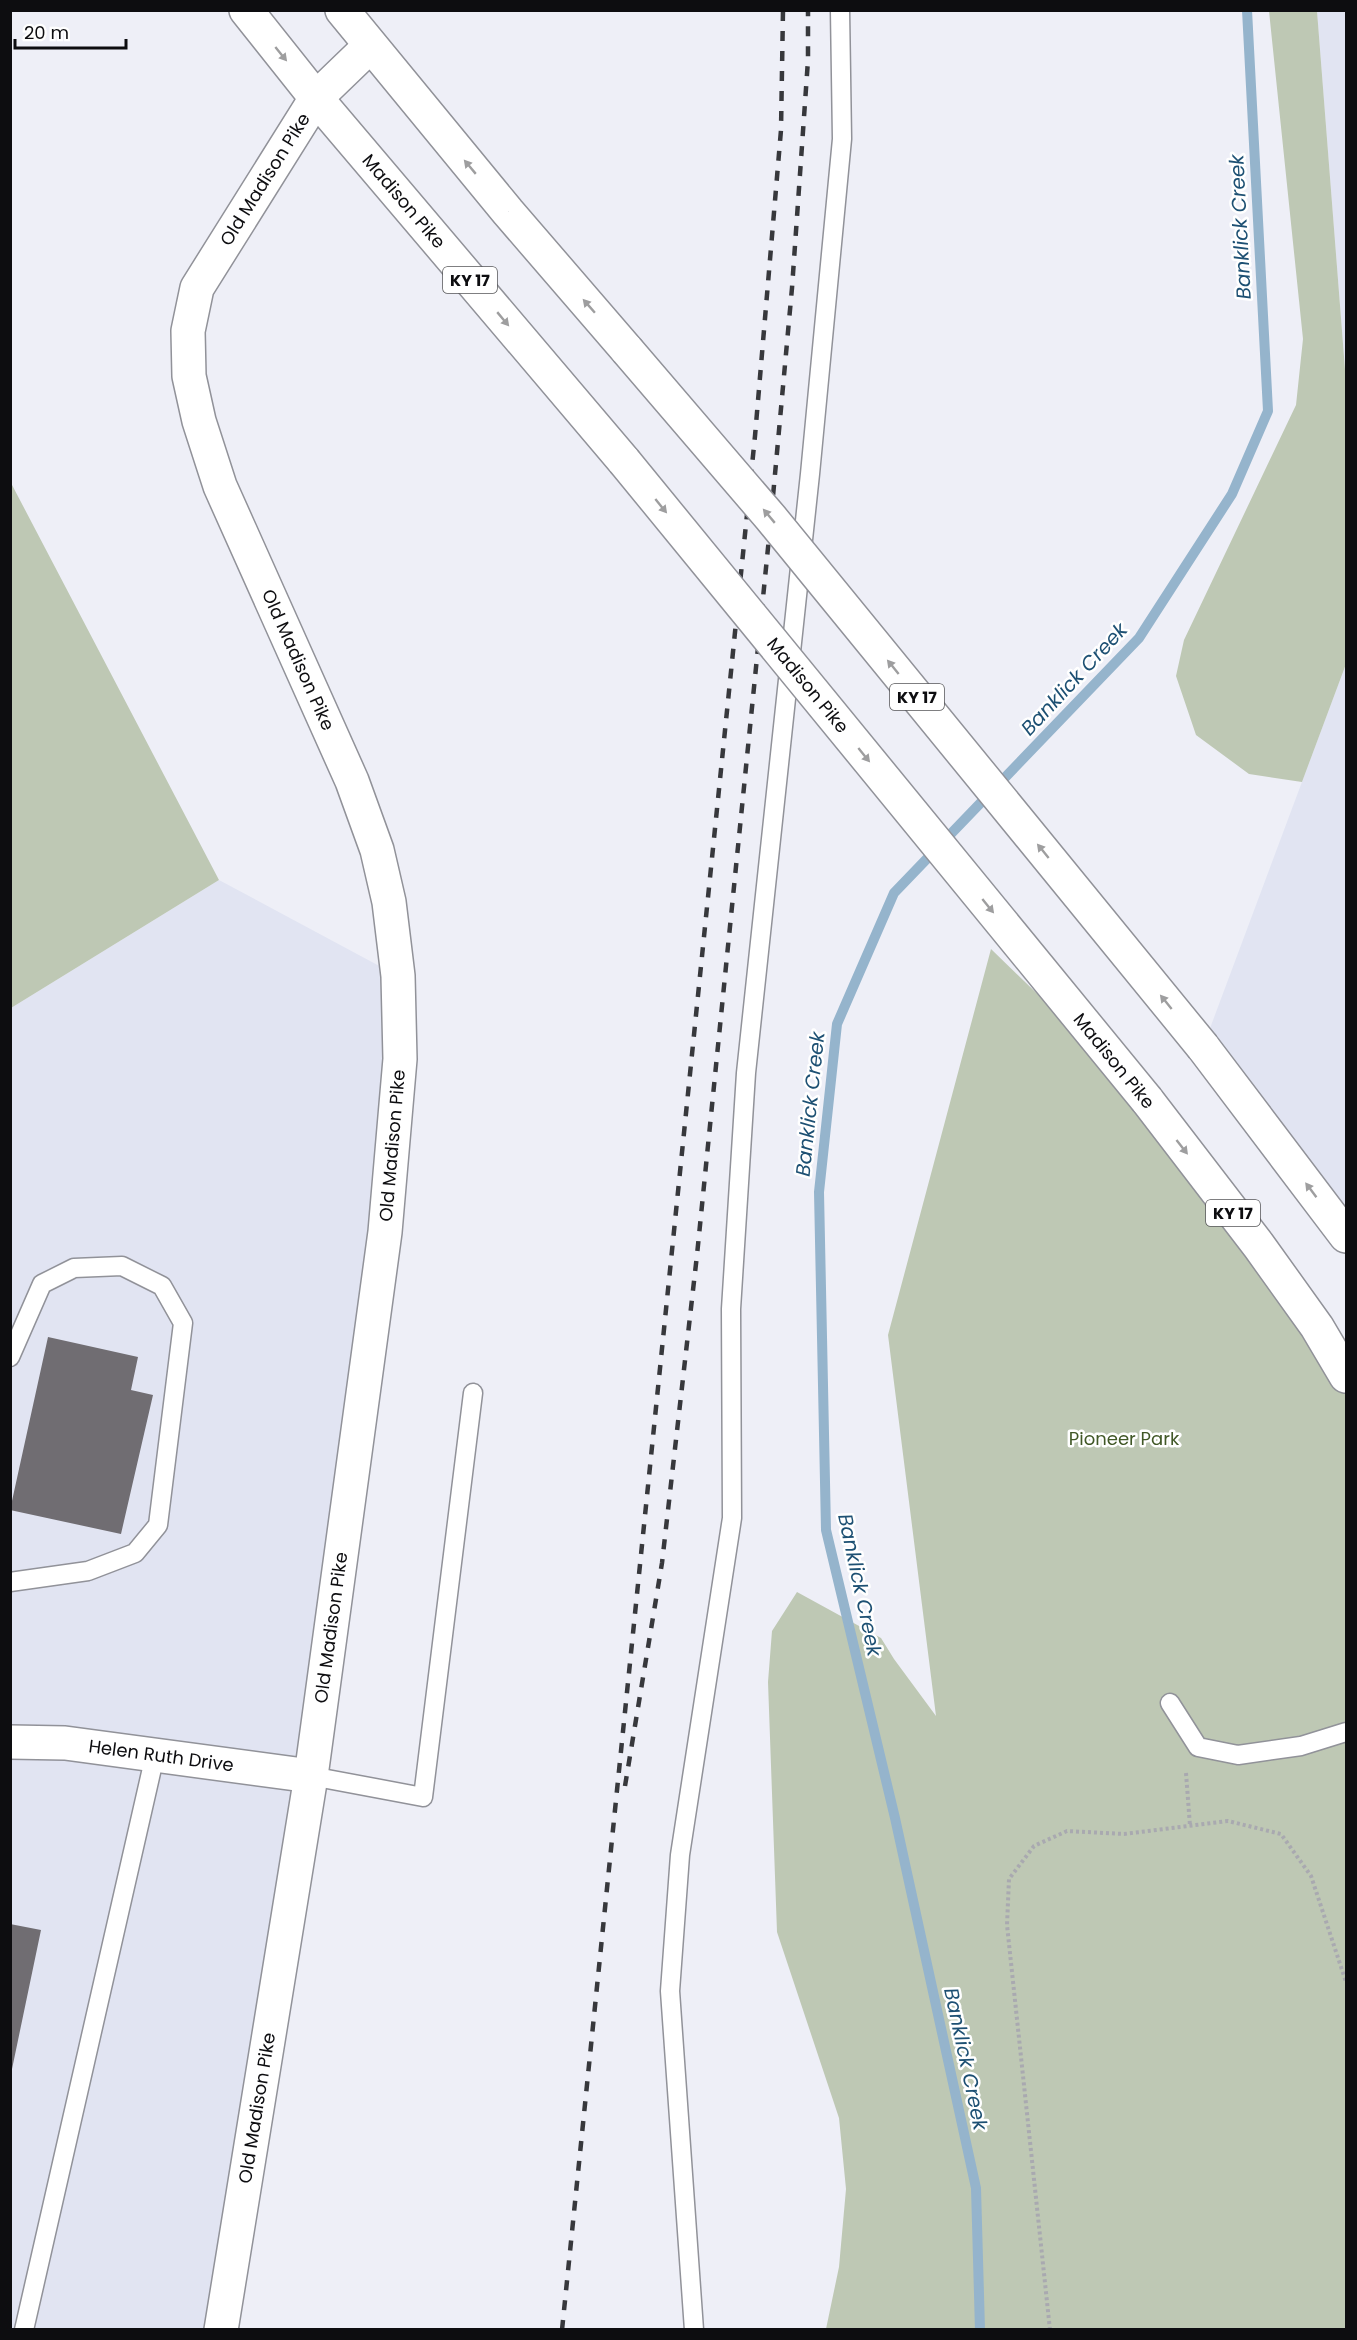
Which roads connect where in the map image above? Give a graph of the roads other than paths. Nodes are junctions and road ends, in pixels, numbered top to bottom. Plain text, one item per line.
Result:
1 (246, 10) edge
2 (342, 10) edge
3 (840, 10) edge
4 (370, 46) junction
5 (316, 98) junction
6 (1347, 1236) edge
7 (10, 1357) edge
8 (1347, 1376) edge
9 (473, 1393) dead end
10 (10, 1582) edge
11 (1170, 1703) dead end
12 (1347, 1732) edge
13 (10, 1742) edge
14 (155, 1755) junction
15 (311, 1776) junction
16 (24, 2330) edge
17 (221, 2330) edge
18 (694, 2330) edge

1 -> 5 main road, Madison Pike / KY 17
2 - 4 main road, KY 17
3 - 18 lane
4 - 5 main road, Old Madison Pike
6 -> 4 main road, KY 17, bridge
5 -> 8 main road, Madison Pike / KY 17, bridge
5 - 15 main road, Old Madison Pike
7 - 10 lane
9 - 15 lane
11 - 12 lane
13 - 14 main road, Helen Ruth Drive
14 - 15 main road, Helen Ruth Drive
14 - 16 lane
15 - 17 main road, Old Madison Pike

